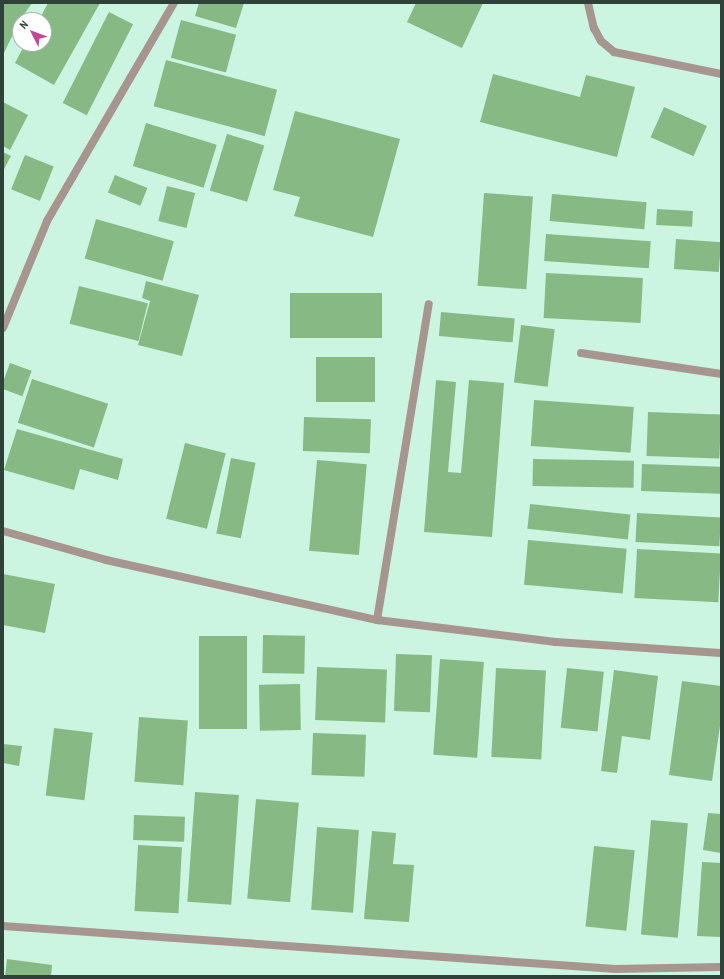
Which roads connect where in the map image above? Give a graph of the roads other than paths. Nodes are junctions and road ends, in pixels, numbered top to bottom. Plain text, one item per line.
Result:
1 (174, 3) edge
2 (588, 3) edge
3 (721, 74) edge
4 (429, 304) dead end
5 (3, 328) edge
6 (581, 353) dead end
7 (721, 374) edge
8 (3, 531) edge
9 (377, 620) junction
10 (721, 653) edge
11 (3, 926) edge
12 (721, 967) edge

1 - 5 street
2 - 3 street
4 - 9 street
6 - 7 street
8 - 9 street
9 - 10 street
11 - 12 street

